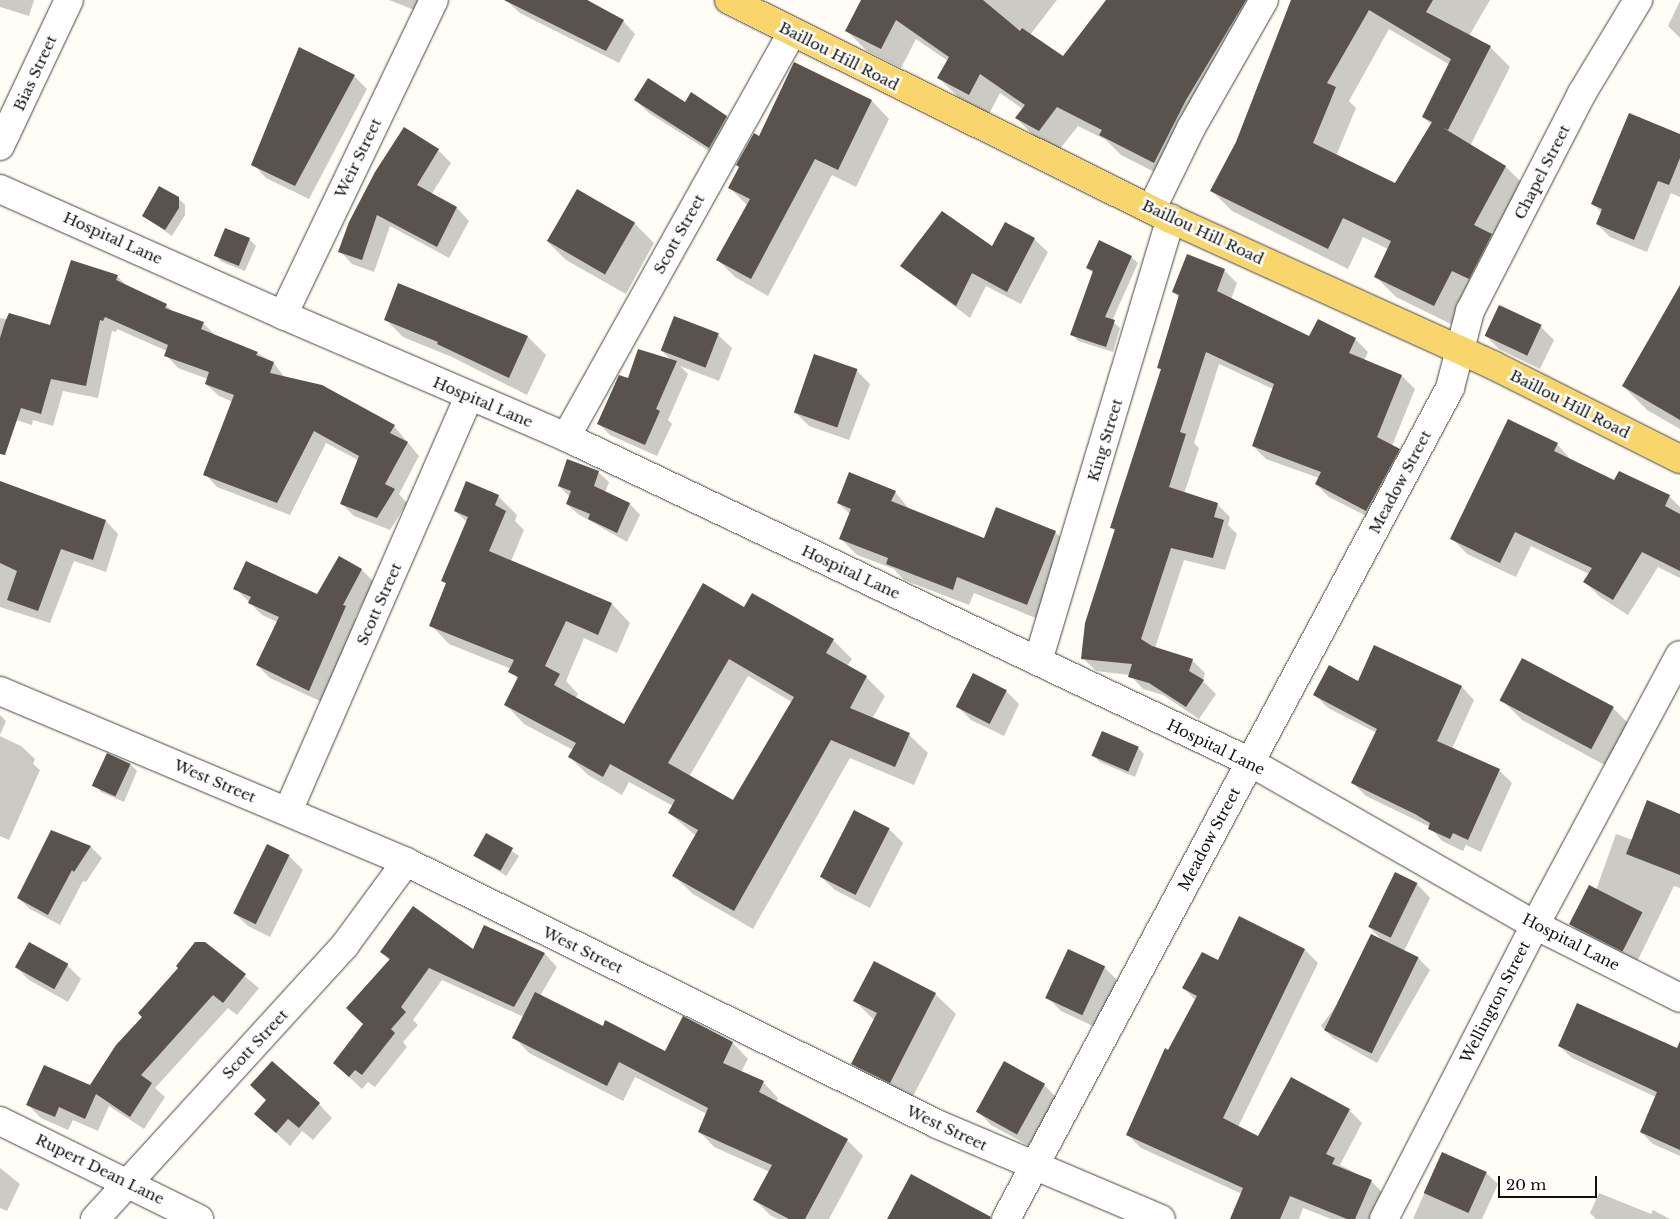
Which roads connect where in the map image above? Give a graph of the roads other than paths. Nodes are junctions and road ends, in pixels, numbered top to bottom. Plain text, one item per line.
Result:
1 (69, 0) edge
2 (434, 0) edge
3 (729, 0) edge
4 (1264, 0) edge
5 (1638, 0) edge
6 (792, 32) junction
7 (0, 146) edge
8 (0, 189) edge
9 (1162, 214) junction
10 (283, 315) junction
11 (1460, 350) junction
12 (469, 397) junction
13 (566, 437) junction
14 (1680, 459) edge
15 (1680, 655) edge
16 (1038, 661) junction
17 (0, 691) edge
18 (1250, 762) junction
19 (288, 811) junction
20 (406, 862) junction
21 (1535, 925) junction
22 (1680, 998) edge
23 (0, 1121) edge
24 (1034, 1167) junction
25 (128, 1182) junction
26 (95, 1219) edge
27 (199, 1219) edge
28 (1006, 1219) edge
29 (1161, 1219) edge
30 (1384, 1219) edge

1 - 7 street, Bias Street
2 - 10 street, Weir Street
3 - 6 main road, Baillou Hill Road
4 - 9 street, King Street
5 - 11 street, Chapel Street
6 - 9 main road, Baillou Hill Road
6 - 13 street, Scott Street
8 - 10 street, Hospital Lane
9 - 11 main road, Baillou Hill Road
9 - 16 street, King Street
10 - 12 street, Hospital Lane
11 - 14 main road, Baillou Hill Road
11 - 18 street, Meadow Street
12 - 13 street, Hospital Lane
12 - 19 street, Scott Street
13 - 16 street, Hospital Lane
15 - 21 street, Wellington Street
16 - 18 street, Hospital Lane
17 - 19 street, West Street
18 - 21 street, Hospital Lane
18 - 24 street, Meadow Street
19 - 20 street, West Street
20 - 24 street, West Street
20 - 25 street, Scott Street
21 - 22 street, Hospital Lane
21 - 30 street, Wellington Street
23 - 25 street, Rupert Dean Lane
24 - 28 street, Meadow Street
24 - 29 street, West Street
25 - 26 street, Scott Street
25 - 27 street, Rupert Dean Lane

